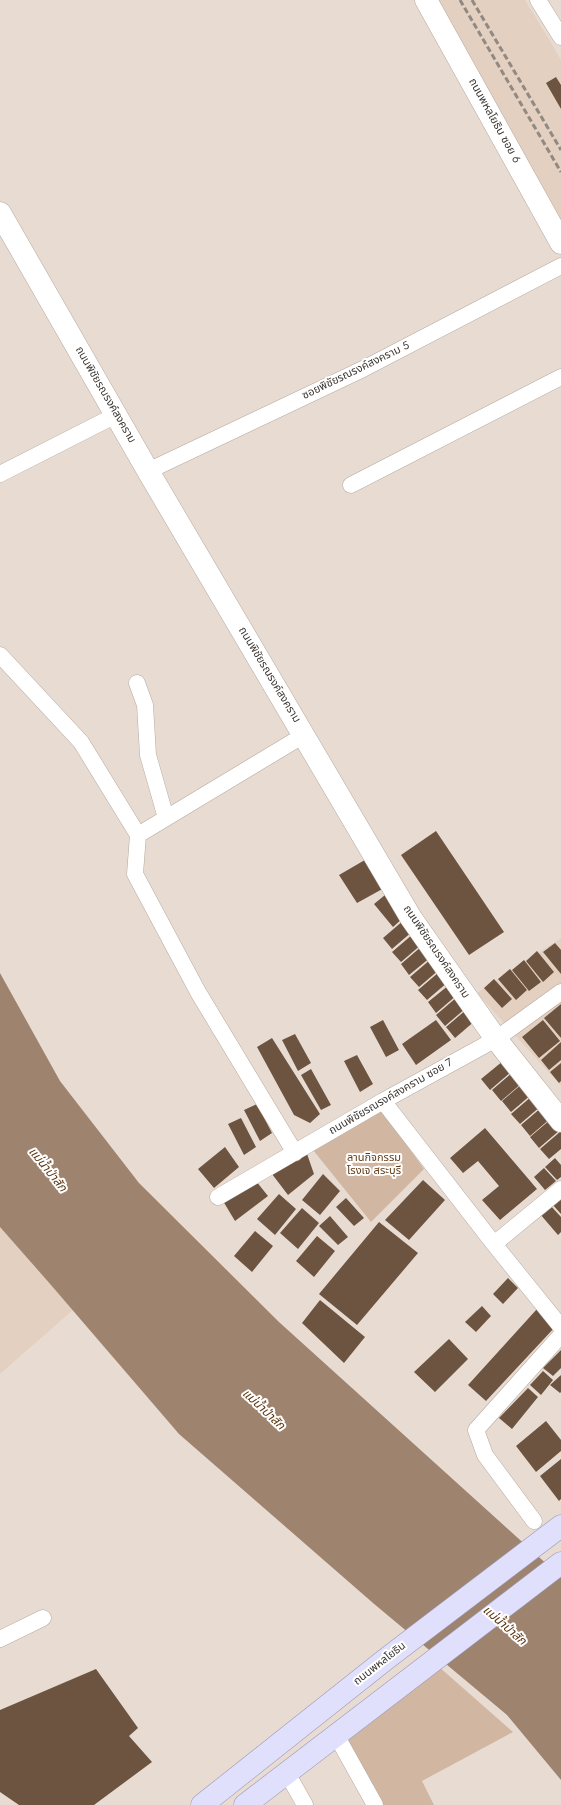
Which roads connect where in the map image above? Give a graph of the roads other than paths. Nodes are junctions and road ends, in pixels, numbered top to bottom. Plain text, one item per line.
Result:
1 (426, 0) edge
2 (538, 0) edge
3 (561, 37) edge
4 (0, 213) edge
5 (561, 243) edge
6 (561, 266) edge
7 (561, 377) edge
8 (116, 415) junction
9 (148, 471) junction
10 (0, 474) edge
11 (351, 485) dead end
12 (0, 656) edge
13 (137, 683) dead end
14 (304, 734) junction
15 (166, 818) junction
16 (138, 835) junction
17 (561, 992) edge
18 (496, 1039) junction
19 (383, 1101) junction
20 (561, 1121) edge
21 (295, 1153) junction
22 (561, 1189) edge
23 (218, 1197) dead end
24 (494, 1244) junction
25 (561, 1327) edge
26 (561, 1335) edge
27 (534, 1521) dead end
28 (561, 1526) edge
29 (561, 1563) edge
30 (43, 1618) dead end
31 (0, 1639) edge
32 (336, 1734) junction
33 (287, 1773) junction
34 (202, 1805) edge
35 (245, 1805) edge
36 (305, 1805) edge
37 (375, 1805) edge

1 - 5 street, ถนนพหลโยธิน ซอย 6
2 - 3 street
4 - 8 street, ถนนพิชัยรณรงค์สงคราม
6 - 9 street, ซอยพิชัยรณรงค์สงคราม 5
7 - 11 street
8 - 9 street, ถนนพิชัยรณรงค์สงคราม
8 - 10 street
9 - 14 street, ถนนพิชัยรณรงค์สงคราม
12 - 16 street
13 - 15 street
14 - 15 street
14 - 18 street, ถนนพิชัยรณรงค์สงคราม
15 - 16 street
16 - 21 street
17 - 18 street, ถนนพิชัยรณรงค์สงคราม ซอย 7
18 - 19 street, ถนนพิชัยรณรงค์สงคราม ซอย 7
18 - 20 street, ถนนพิชัยรณรงค์สงคราม
19 - 21 street, ถนนพิชัยรณรงค์สงคราม ซอย 7
19 - 24 street
21 - 23 street, ถนนพิชัยรณรงค์สงคราม ซอย 7
22 - 24 street
24 - 25 street
26 - 27 street
28 - 34 main road, ถนนพหลโยธิน
29 - 32 main road
30 - 31 street
32 - 33 main road
32 - 37 street
33 - 35 main road
33 - 36 street

